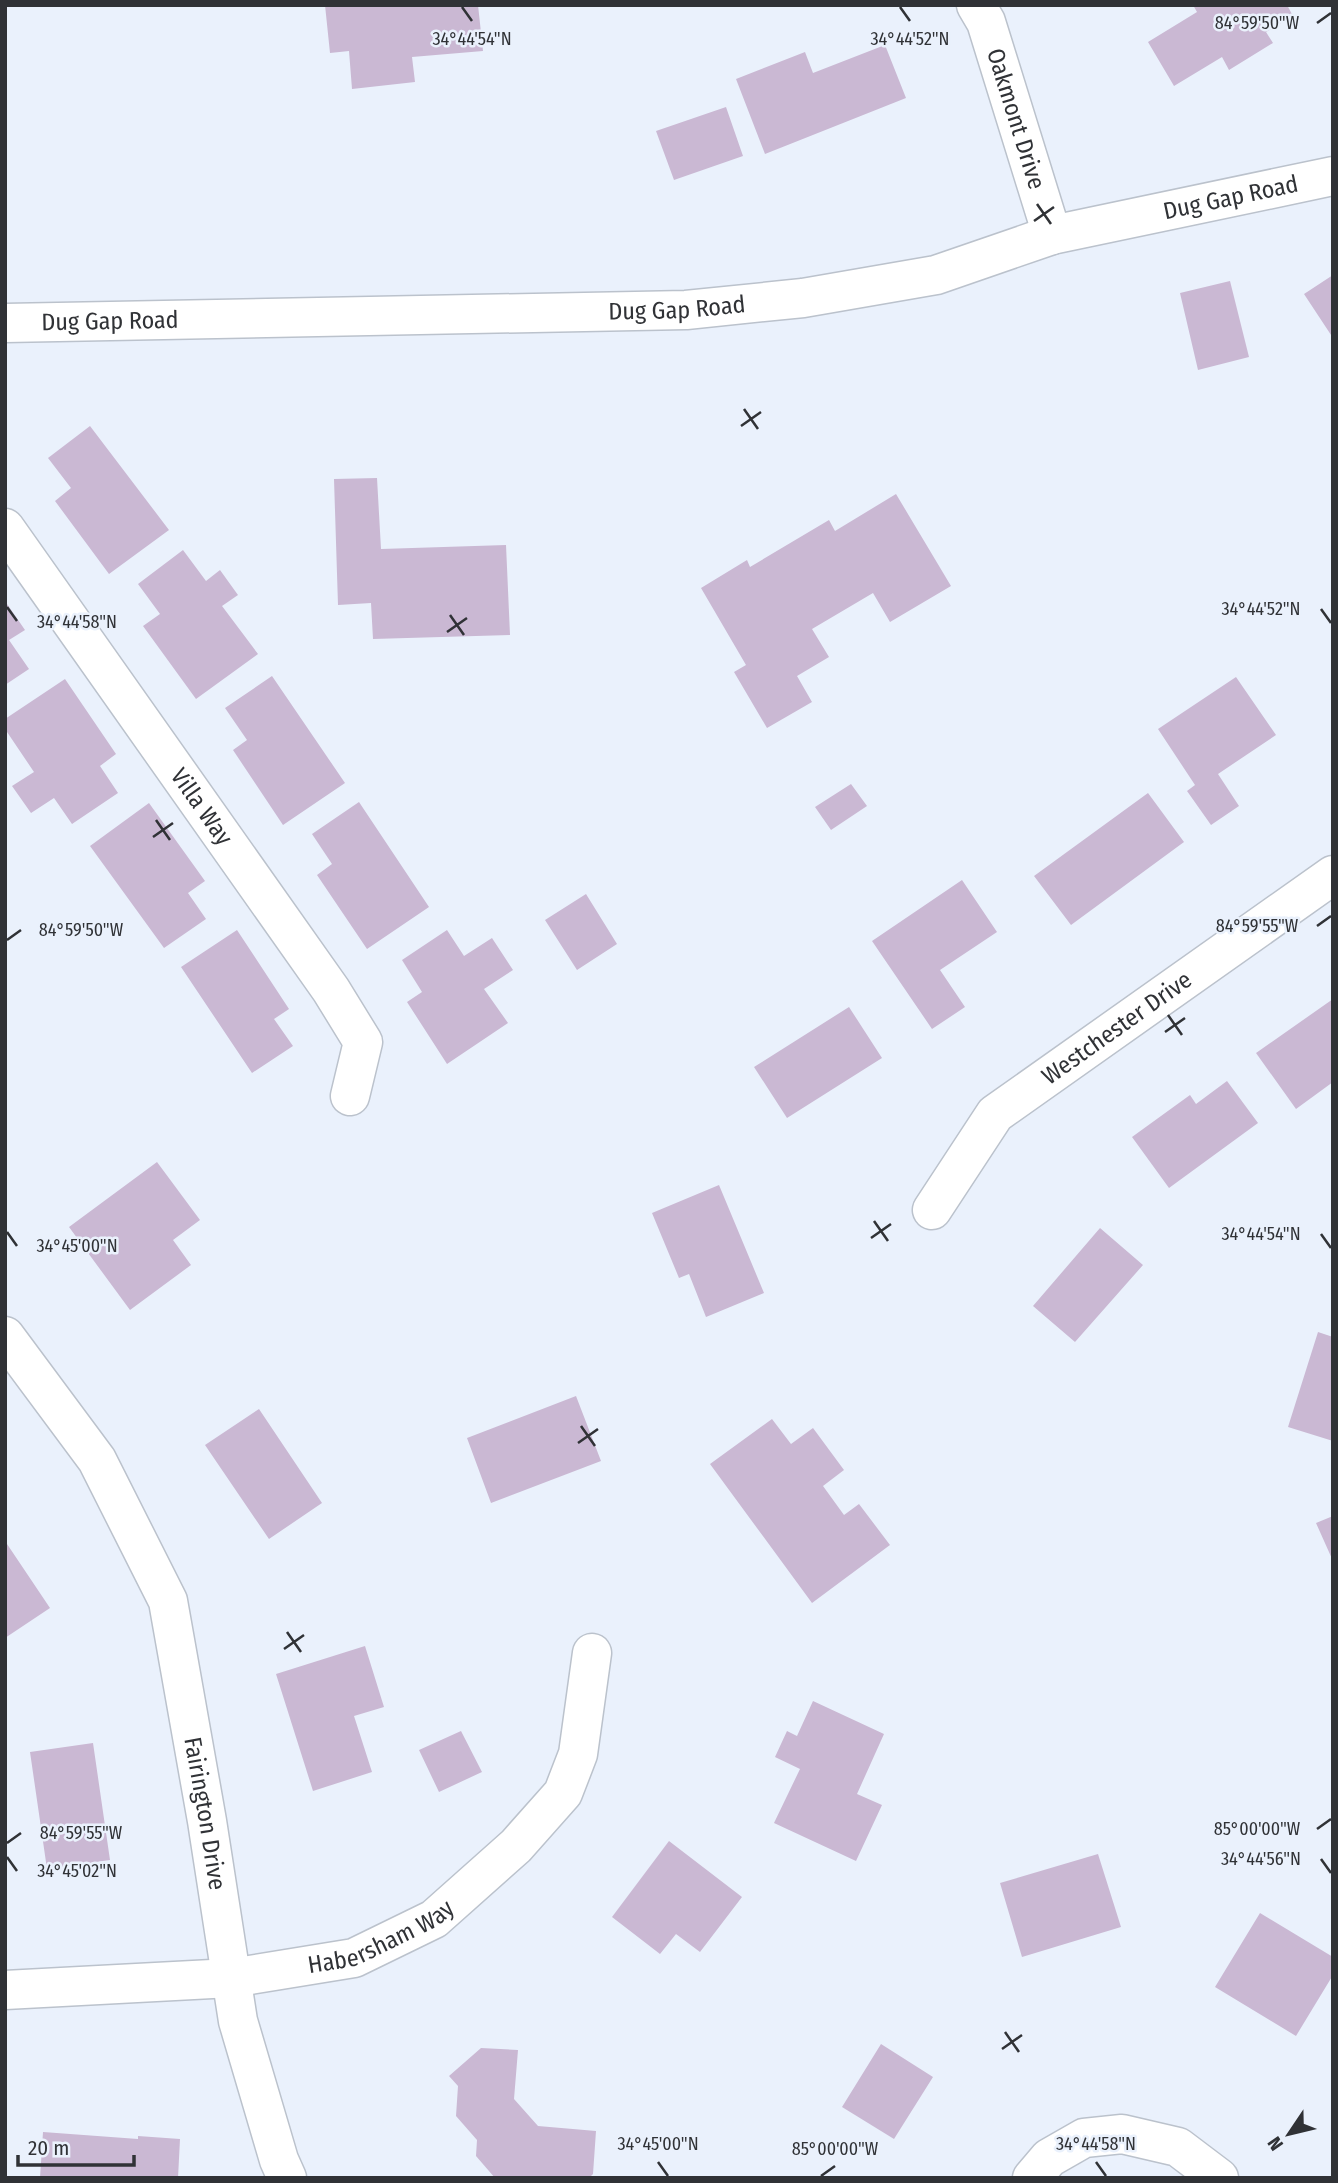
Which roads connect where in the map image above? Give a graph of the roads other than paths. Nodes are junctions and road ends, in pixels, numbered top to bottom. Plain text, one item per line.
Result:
1 (976, 5) edge
2 (1333, 176) edge
3 (1052, 235) junction
4 (5, 323) edge
5 (5, 528) edge
6 (1333, 875) edge
7 (350, 1096) dead end
8 (932, 1210) dead end
9 (5, 1336) edge
10 (592, 1653) dead end
11 (231, 1978) junction
12 (5, 1990) edge
13 (287, 2178) edge
14 (1032, 2178) edge
15 (1219, 2178) edge

1 - 3 street, Oakmont Drive
2 - 3 street, Dug Gap Road
3 - 4 street, Dug Gap Road
5 - 7 street, Villa Way
6 - 8 street, Westchester Drive
9 - 11 street, Fairington Drive
10 - 11 street, Habersham Way
11 - 12 street, Habersham Way
11 - 13 street, Fairington Drive
14 - 15 street

